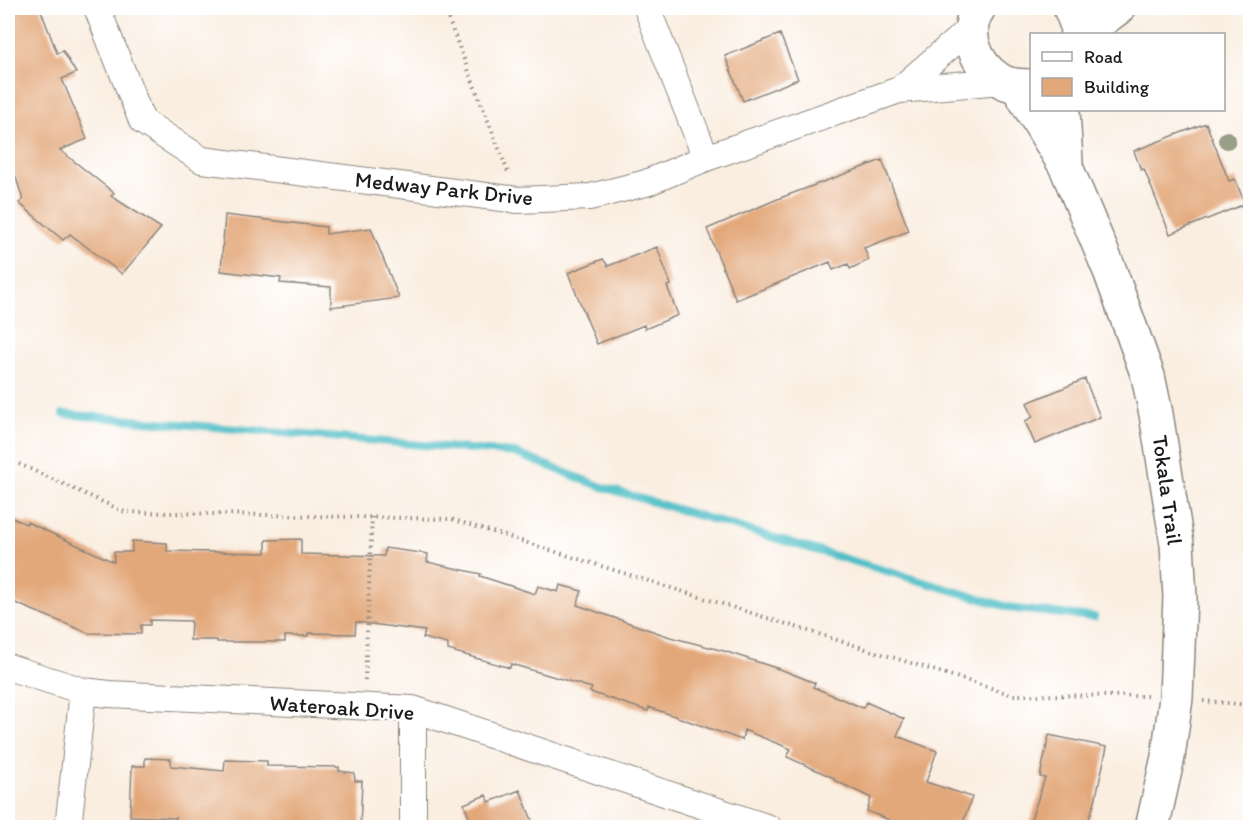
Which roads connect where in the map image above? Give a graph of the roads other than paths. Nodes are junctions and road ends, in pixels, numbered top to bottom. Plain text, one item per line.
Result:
1 (97, 8) edge
2 (647, 8) edge
3 (1070, 8) edge
4 (1118, 8) edge
5 (975, 17) edge
6 (1077, 33) edge
7 (1084, 33) edge
8 (1017, 84) edge
9 (898, 90) junction
10 (1030, 106) edge
11 (1033, 111) edge
12 (1063, 111) edge
13 (706, 158) junction
14 (1066, 167) junction
15 (8, 667) edge
16 (83, 691) junction
17 (413, 709) junction
18 (68, 828) edge
19 (413, 828) edge
20 (769, 828) edge
21 (1152, 828) edge

1 - 13 street, Medway Park Drive
2 - 13 street
3 - 6 street
4 - 7 street
5 - 8 street, Tokala Trail
5 - 9 street, Medway Park Drive
8 - 9 street, Medway Park Drive
8 - 10 street, Tokala Trail
9 - 13 street, Medway Park Drive
11 - 14 street, Tokala Trail
12 - 14 street, Tokala Trail
14 - 21 street, Tokala Trail
15 - 16 street, Wateroak Drive
16 - 17 street, Wateroak Drive
16 - 18 street
17 - 19 street
17 - 20 street, Wateroak Drive

